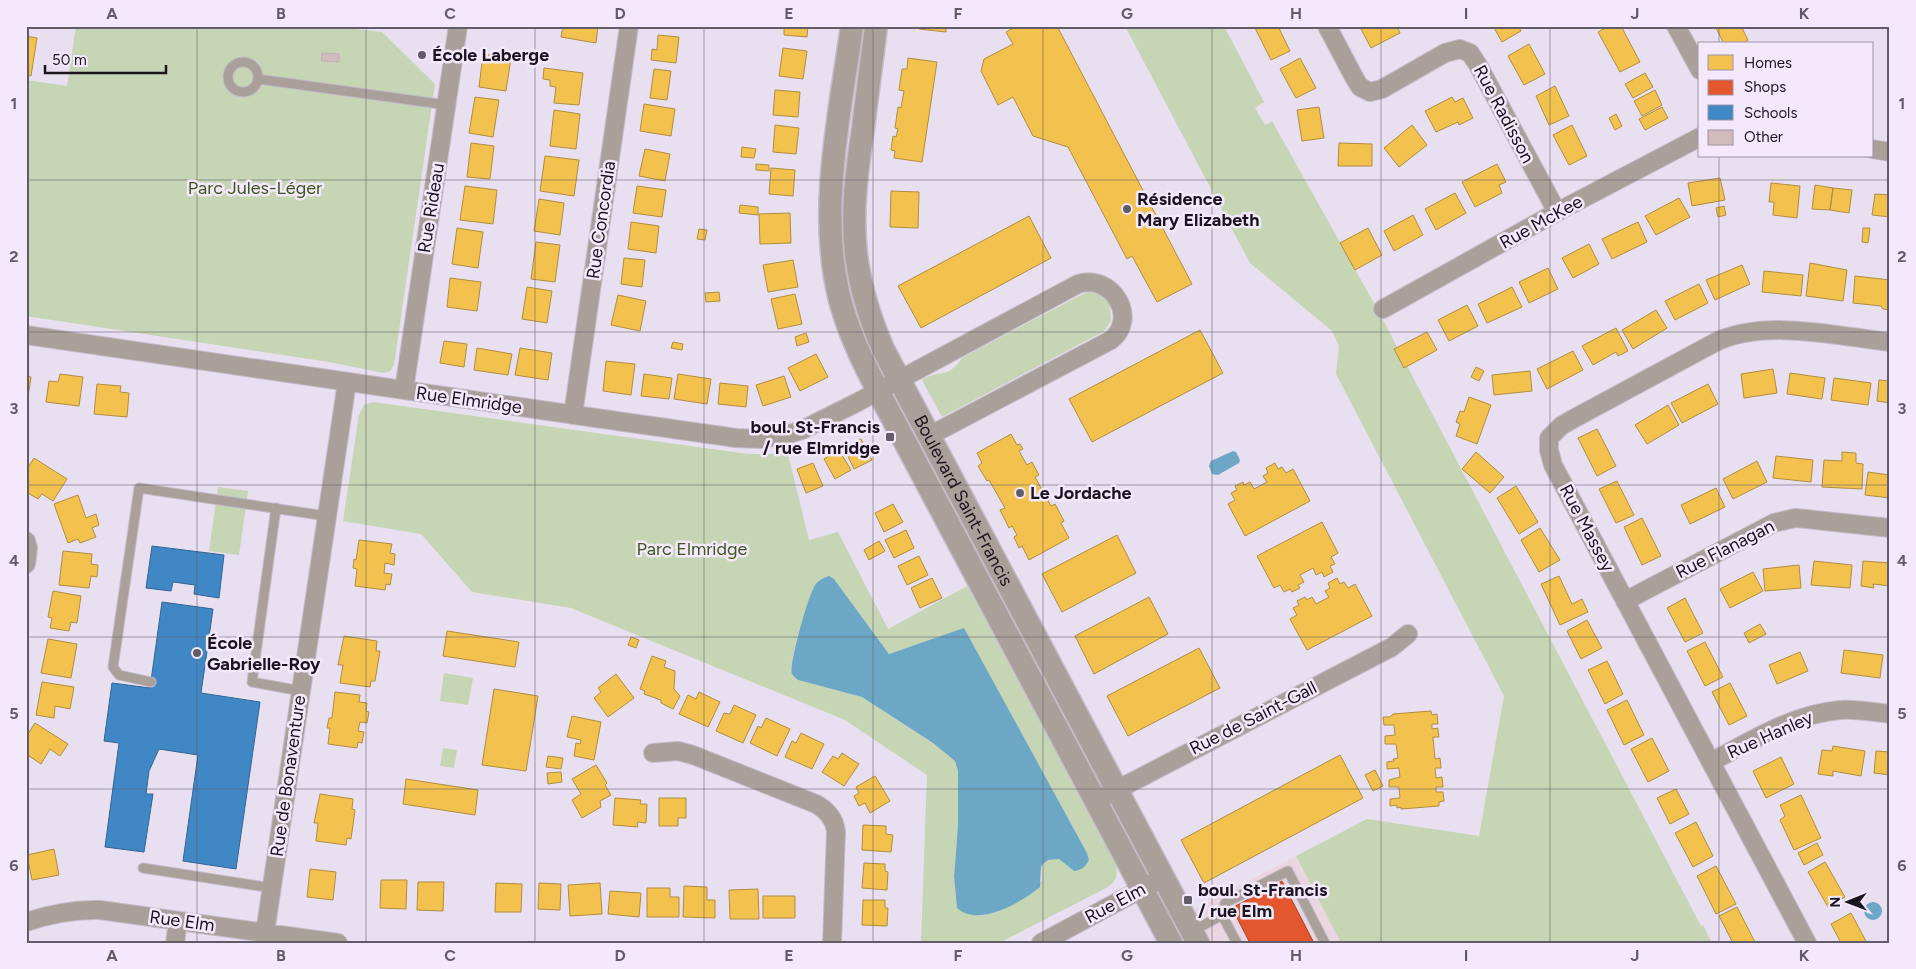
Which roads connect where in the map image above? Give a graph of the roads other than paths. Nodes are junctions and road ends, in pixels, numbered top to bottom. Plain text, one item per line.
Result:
1 (458, 26) edge
2 (629, 26) edge
3 (852, 26) edge
4 (876, 26) edge
5 (1327, 26) edge
6 (1676, 26) edge
7 (1698, 66) edge
8 (258, 78) dead end
9 (447, 105) junction
10 (1698, 138) edge
11 (1874, 149) edge
12 (1890, 152) edge
13 (1557, 212) junction
14 (1383, 309) dead end
15 (26, 335) edge
16 (1890, 342) edge
17 (899, 380) junction
18 (347, 382) junction
19 (404, 390) junction
20 (878, 391) junction
21 (572, 415) junction
22 (929, 436) junction
23 (276, 508) junction
24 (326, 516) junction
25 (1890, 528) edge
26 (26, 541) edge
27 (26, 564) edge
28 (1625, 601) junction
29 (1408, 634) dead end
30 (151, 682) dead end
31 (301, 691) junction
32 (1890, 714) edge
33 (653, 753) dead end
34 (1711, 762) junction
35 (1117, 789) junction
36 (1096, 800) junction
37 (143, 868) dead end
38 (1164, 877) junction
39 (272, 888) junction
40 (1142, 889) junction
41 (1222, 915) junction
42 (178, 921) junction
43 (26, 922) edge
44 (265, 933) junction
45 (1195, 937) edge
46 (175, 943) edge
47 (338, 943) edge
48 (832, 943) edge
49 (1041, 943) edge
50 (1171, 943) edge
51 (1237, 943) edge
52 (1325, 943) edge
53 (1807, 943) edge

1 - 9 street, Rue Rideau
2 - 21 street, Rue Concordia
3 - 20 street, Boulevard Saint-Francis
4 - 17 street, Boulevard Saint-Francis
5 - 13 street, Rue Radisson
6 - 7 street
8 - 9 lane
9 - 19 street, Rue Rideau
10 - 13 street, Rue McKee
11 - 12 street
13 - 14 street, Rue McKee
15 - 18 street, Rue Elmridge
16 - 28 street, Rue Massey
17 - 20 street, Rue Elmridge
17 - 22 street, Boulevard Saint-Francis
17 - 22 street, Rue Elmridge
18 - 19 street, Rue Elmridge
18 - 24 street, Rue de Bonaventure
19 - 21 street, Rue Elmridge
20 - 21 street, Rue Elmridge
20 - 36 street, Boulevard Saint-Francis
22 - 35 street, Boulevard Saint-Francis
23 - 24 lane
23 - 30 lane
23 - 31 lane
24 - 31 street, Rue de Bonaventure
25 - 28 street, Rue Flanagan
26 - 27 street
28 - 34 street, Rue Massey
29 - 35 street, Rue de Saint-Gall
31 - 39 street, Rue de Bonaventure
32 - 34 street, Rue Hanley
33 - 48 street
34 - 53 street, Rue Massey
35 - 36 street, Rue de Saint-Gall
35 - 38 street, Boulevard Saint-Francis
36 - 40 street, Boulevard Saint-Francis
37 - 39 lane
38 - 40 street, Rue Elm
38 - 45 street, Boulevard Saint-Francis
39 - 44 street, Rue de Bonaventure
40 - 49 street, Rue Elm
40 - 50 street, Boulevard Saint-Francis
41 - 45 lane
41 - 51 lane
41 - 52 lane
42 - 43 street, Rue Elm
42 - 44 street, Rue Elm
42 - 46 street
44 - 47 street, Rue Elm

